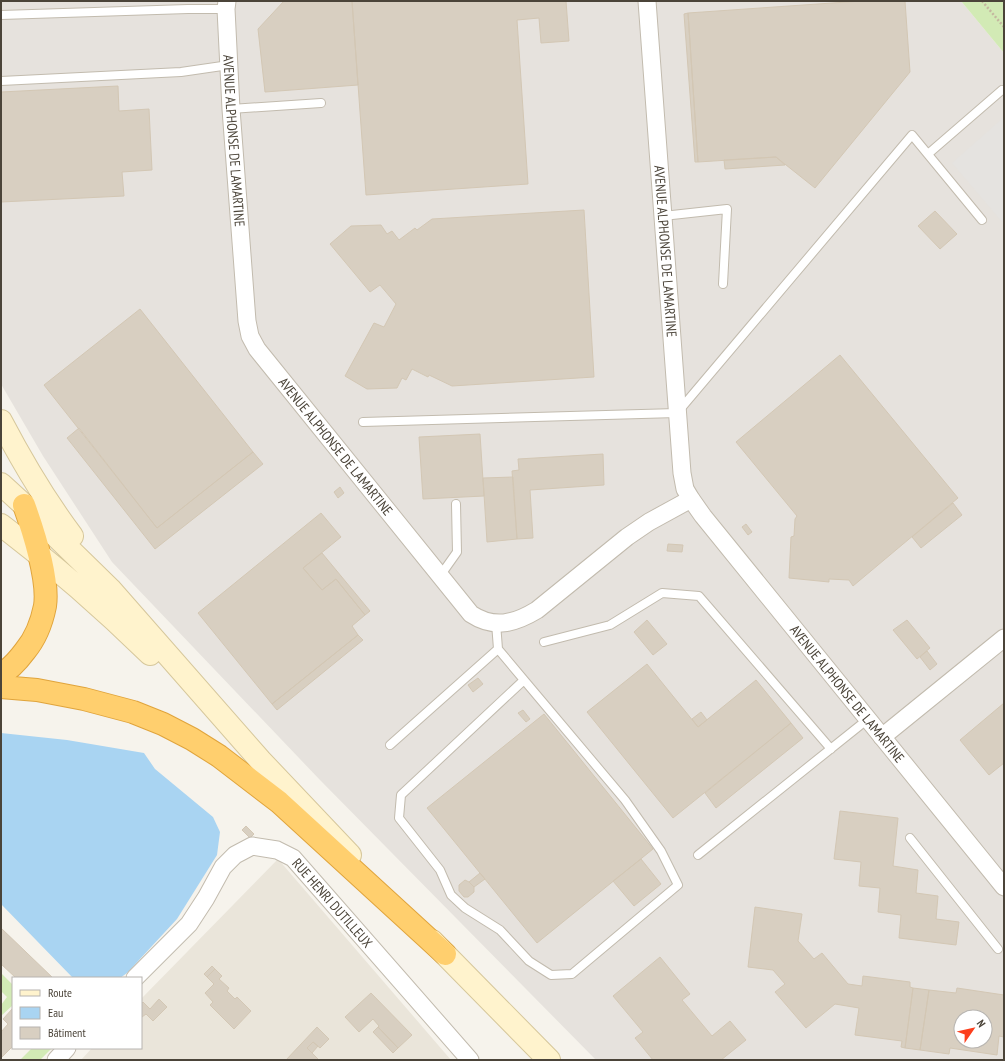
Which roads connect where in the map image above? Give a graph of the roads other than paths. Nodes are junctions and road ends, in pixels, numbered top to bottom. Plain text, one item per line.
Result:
1 (647, 1) edge
2 (227, 5) edge
3 (1, 15) edge
4 (229, 65) junction
5 (1, 82) edge
6 (1002, 90) dead end
7 (321, 103) dead end
8 (231, 110) junction
9 (928, 154) junction
10 (663, 216) junction
11 (982, 220) dead end
12 (723, 284) dead end
13 (677, 413) junction
14 (1, 421) edge
15 (363, 422) dead end
16 (1, 484) edge
17 (691, 500) junction
18 (456, 504) dead end
19 (24, 505) junction
20 (1, 525) edge
21 (38, 553) junction
22 (440, 576) junction
23 (110, 589) junction
24 (496, 623) junction
25 (1004, 638) edge
26 (544, 642) dead end
27 (498, 649) junction
28 (1, 674) edge
29 (524, 680) junction
30 (1, 687) edge
31 (868, 719) junction
32 (882, 737) junction
33 (390, 745) dead end
34 (831, 749) junction
35 (260, 760) junction
36 (910, 838) dead end
37 (698, 855) dead end
38 (1004, 887) edge
39 (998, 949) dead end
40 (444, 954) junction
41 (137, 977) edge
42 (66, 1049) edge
43 (56, 1060) edge
44 (470, 1060) edge
45 (548, 1060) edge

1 - 10 street, AVENUE ALPHONSE DE LAMARTINE
2 - 3 lane
2 - 4 street, AVENUE ALPHONSE DE LAMARTINE
4 - 5 lane
4 - 8 street, AVENUE ALPHONSE DE LAMARTINE
6 - 9 lane
7 - 8 lane
8 - 22 street, AVENUE ALPHONSE DE LAMARTINE
9 - 11 lane
9 - 13 lane
10 - 12 lane
10 - 13 street, AVENUE ALPHONSE DE LAMARTINE
13 - 15 lane
13 - 17 street, AVENUE ALPHONSE DE LAMARTINE
14 - 23 main road
16 - 19 main road
17 - 24 street, AVENUE ALPHONSE DE LAMARTINE
17 - 31 street, AVENUE ALPHONSE DE LAMARTINE
18 - 22 lane
19 - 21 highway
19 - 23 main road
20 - 21 main road
21 - 28 highway
21 - 35 main road
22 - 24 street, AVENUE ALPHONSE DE LAMARTINE
23 - 35 main road
24 - 27 lane
25 - 32 street
26 - 34 lane
27 - 29 lane
27 - 33 lane
29 - 29 lane
30 - 40 highway
31 - 32 street, AVENUE ALPHONSE DE LAMARTINE
31 - 34 lane
32 - 38 street, AVENUE ALPHONSE DE LAMARTINE
34 - 37 lane
35 - 40 main road
36 - 39 lane
40 - 45 main road
41 - 44 street, RUE HENRI DUTILLEUX
42 - 43 street

